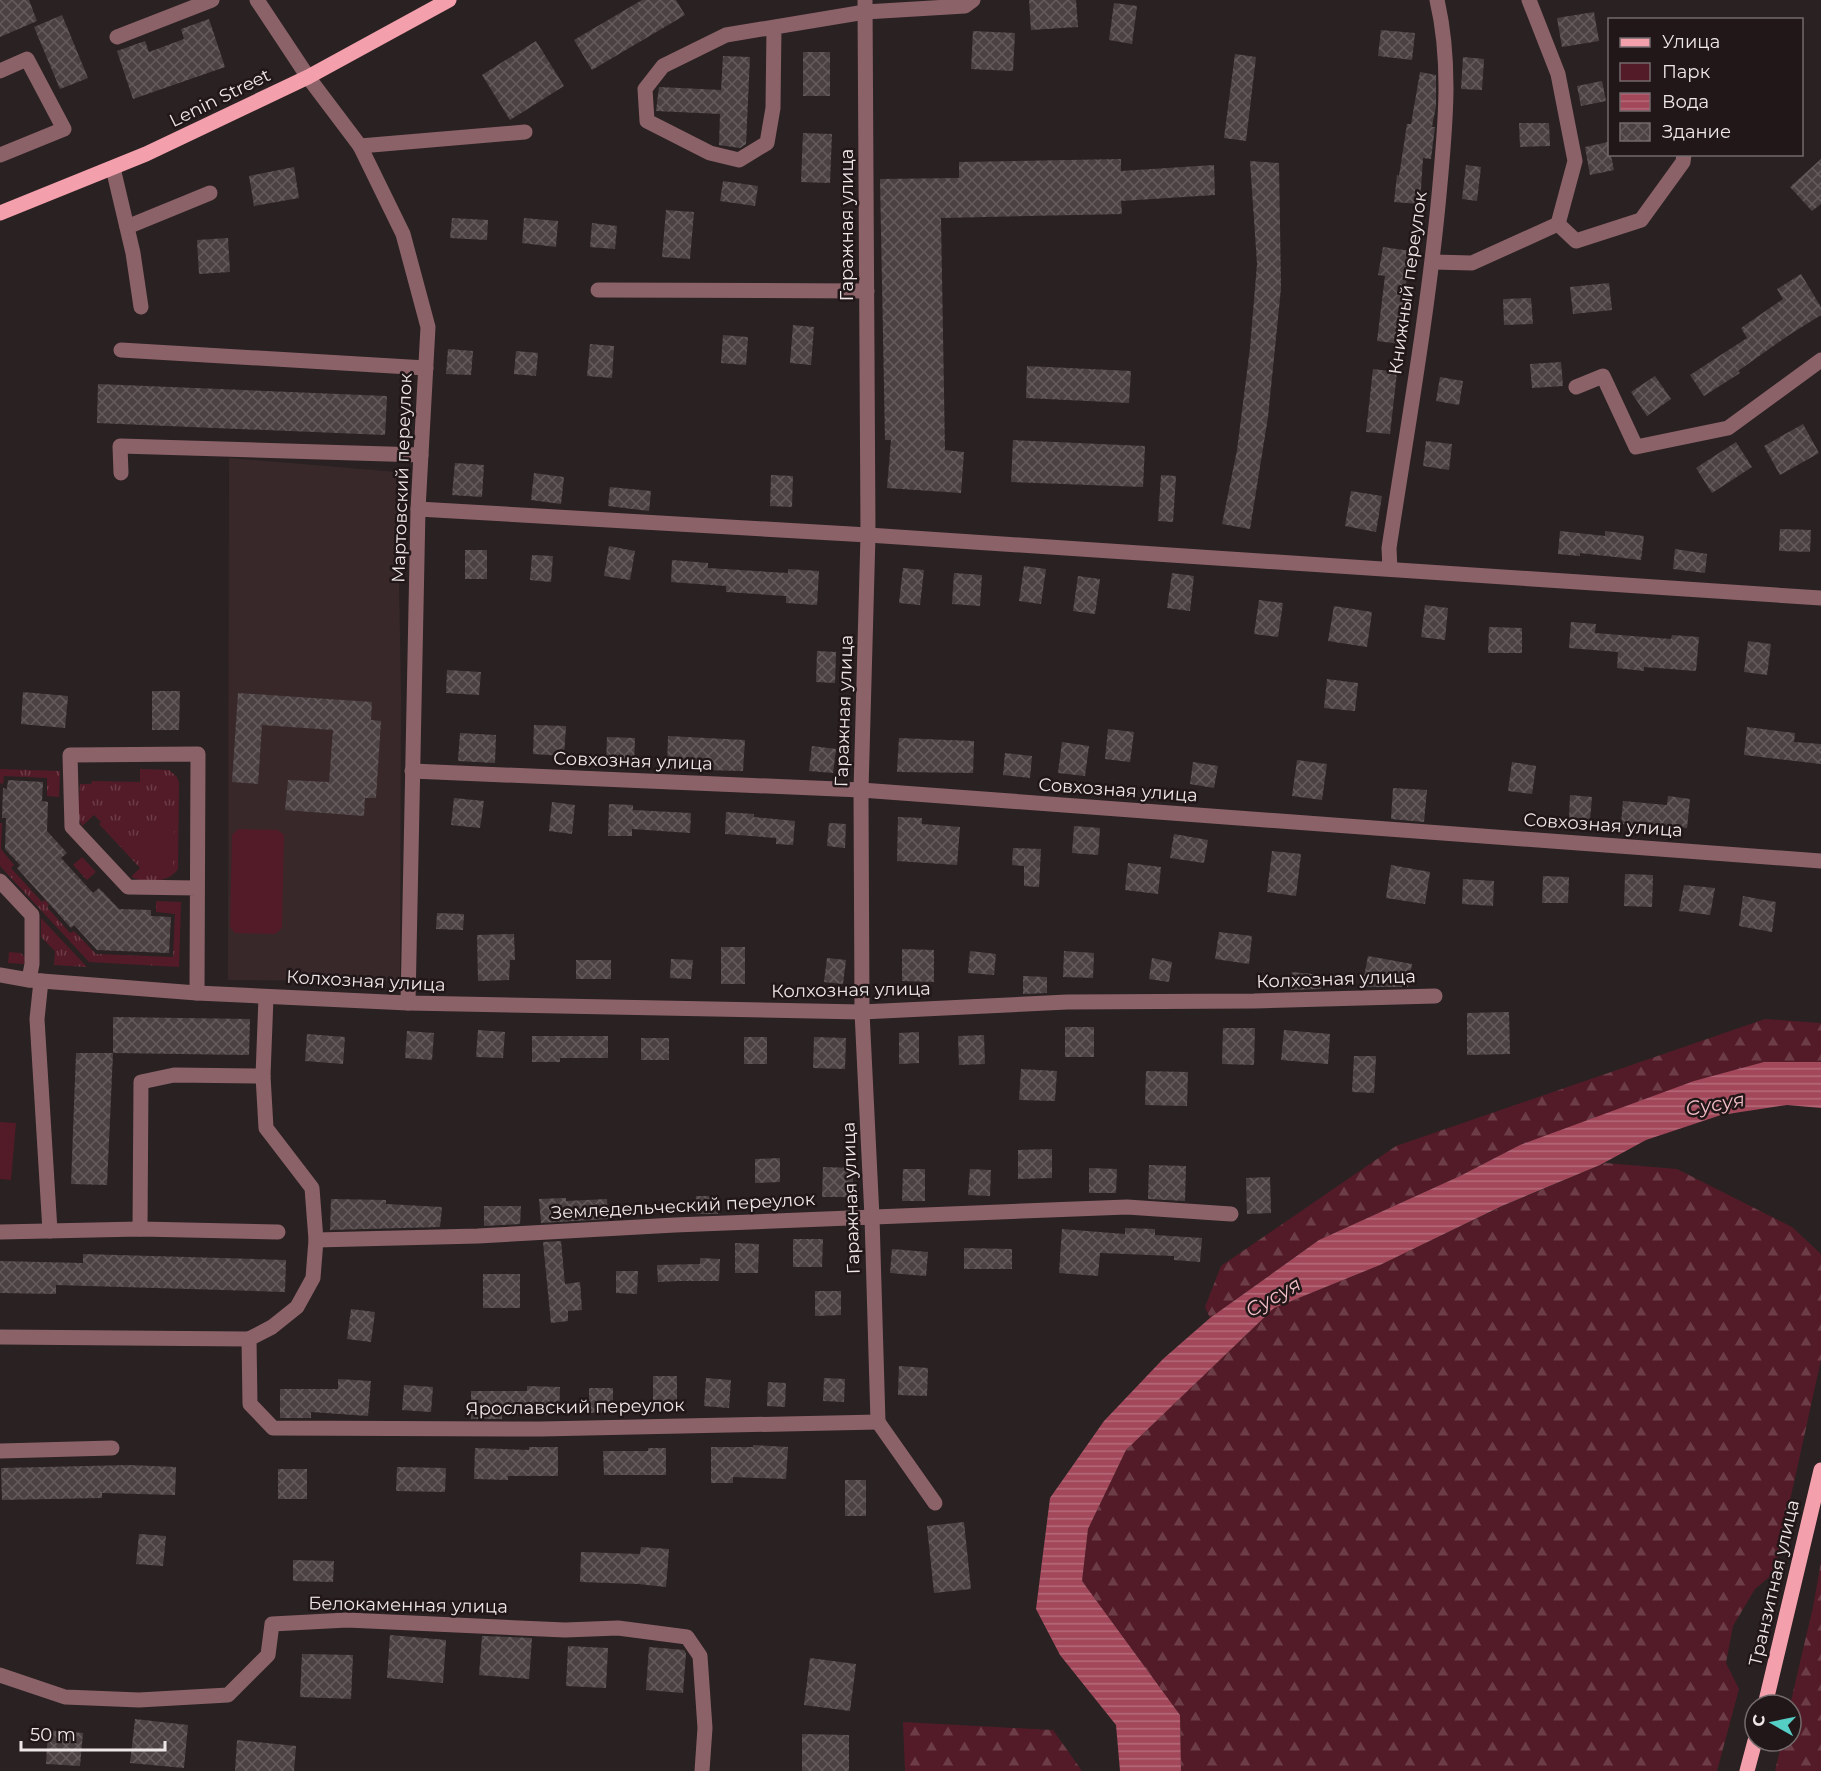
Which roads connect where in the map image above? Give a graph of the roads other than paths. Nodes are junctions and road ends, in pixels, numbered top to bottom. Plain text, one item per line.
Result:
1 (212, 0) edge
2 (258, 0) edge
3 (449, 0) edge
4 (973, 0) edge
5 (1437, 0) edge
6 (1529, 0) edge
7 (865, 6) edge
8 (774, 27) junction
9 (117, 37) dead end
10 (0, 71) edge
11 (308, 77) junction
12 (525, 132) dead end
13 (360, 146) junction
14 (0, 155) edge
15 (1684, 156) edge
16 (114, 168) junction
17 (210, 193) dead end
18 (0, 213) edge
19 (1558, 224) junction
20 (127, 227) junction
21 (1433, 261) junction
22 (598, 290) dead end
23 (867, 291) junction
24 (141, 307) dead end
25 (121, 350) dead end
26 (1821, 360) edge
27 (426, 368) junction
28 (1576, 387) dead end
29 (421, 456) junction
30 (121, 473) dead end
31 (418, 509) junction
32 (868, 535) junction
33 (1390, 569) junction
34 (1821, 598) edge
35 (412, 771) junction
36 (861, 790) junction
37 (1821, 861) edge
38 (0, 881) edge
39 (197, 888) junction
40 (0, 975) edge
41 (35, 980) junction
42 (196, 993) junction
43 (1435, 996) dead end
44 (266, 997) junction
45 (408, 1004) junction
46 (862, 1012) junction
47 (263, 1076) junction
48 (1231, 1214) dead end
49 (872, 1216) junction
50 (140, 1229) junction
51 (50, 1231) junction
52 (0, 1232) edge
53 (278, 1232) dead end
54 (316, 1240) junction
55 (0, 1337) edge
56 (249, 1339) junction
57 (878, 1422) junction
58 (112, 1448) dead end
59 (0, 1451) edge
60 (1821, 1470) edge
61 (935, 1503) dead end
62 (0, 1675) edge
63 (1768, 1693) edge
64 (1752, 1753) edge
65 (702, 1771) edge
66 (1747, 1771) edge

1 - 9 street
2 - 11 street, Мартовский переулок
3 - 11 main road, Lenin Street
4 - 7 street
5 - 21 street, Книжный переулок
6 - 19 street
7 - 8 street
7 - 23 street, Гаражная улица
8 - 8 street
10 - 14 street
11 - 13 street, Мартовский переулок
11 - 16 main road, Lenin Street
12 - 13 street
13 - 27 street, Мартовский переулок
15 - 19 street
16 - 18 main road, Lenin Street
16 - 20 street
17 - 20 street
19 - 21 street
20 - 24 street
21 - 33 street, Книжный переулок
22 - 23 street
23 - 32 street, Гаражная улица
25 - 27 street
26 - 28 street
27 - 29 street, Мартовский переулок
29 - 30 street
29 - 31 street, Мартовский переулок
31 - 32 street
31 - 35 street, Мартовский переулок
32 - 33 street
32 - 36 street, Гаражная улица
33 - 34 street
35 - 36 street, Совхозная улица
35 - 45 street, Мартовский переулок
36 - 37 street, Совхозная улица
36 - 46 street, Гаражная улица
38 - 41 street
39 - 39 street
39 - 42 street
40 - 41 street, Колхозная улица
41 - 42 street, Колхозная улица
41 - 51 street
42 - 44 street, Колхозная улица
43 - 46 street, Колхозная улица
44 - 45 street, Колхозная улица
44 - 47 street
45 - 46 street, Колхозная улица
46 - 49 street, Гаражная улица
47 - 50 street
47 - 54 street
48 - 49 street, Земледельческий переулок
49 - 54 street, Земледельческий переулок
49 - 57 street, Гаражная улица
50 - 51 street
50 - 53 street
51 - 52 street
54 - 56 street
55 - 56 street
56 - 57 street, Ярославский переулок
57 - 61 street
58 - 59 street
60 - 63 main road, Транзитная улица
62 - 65 street, Белокаменная улица
64 - 66 main road

